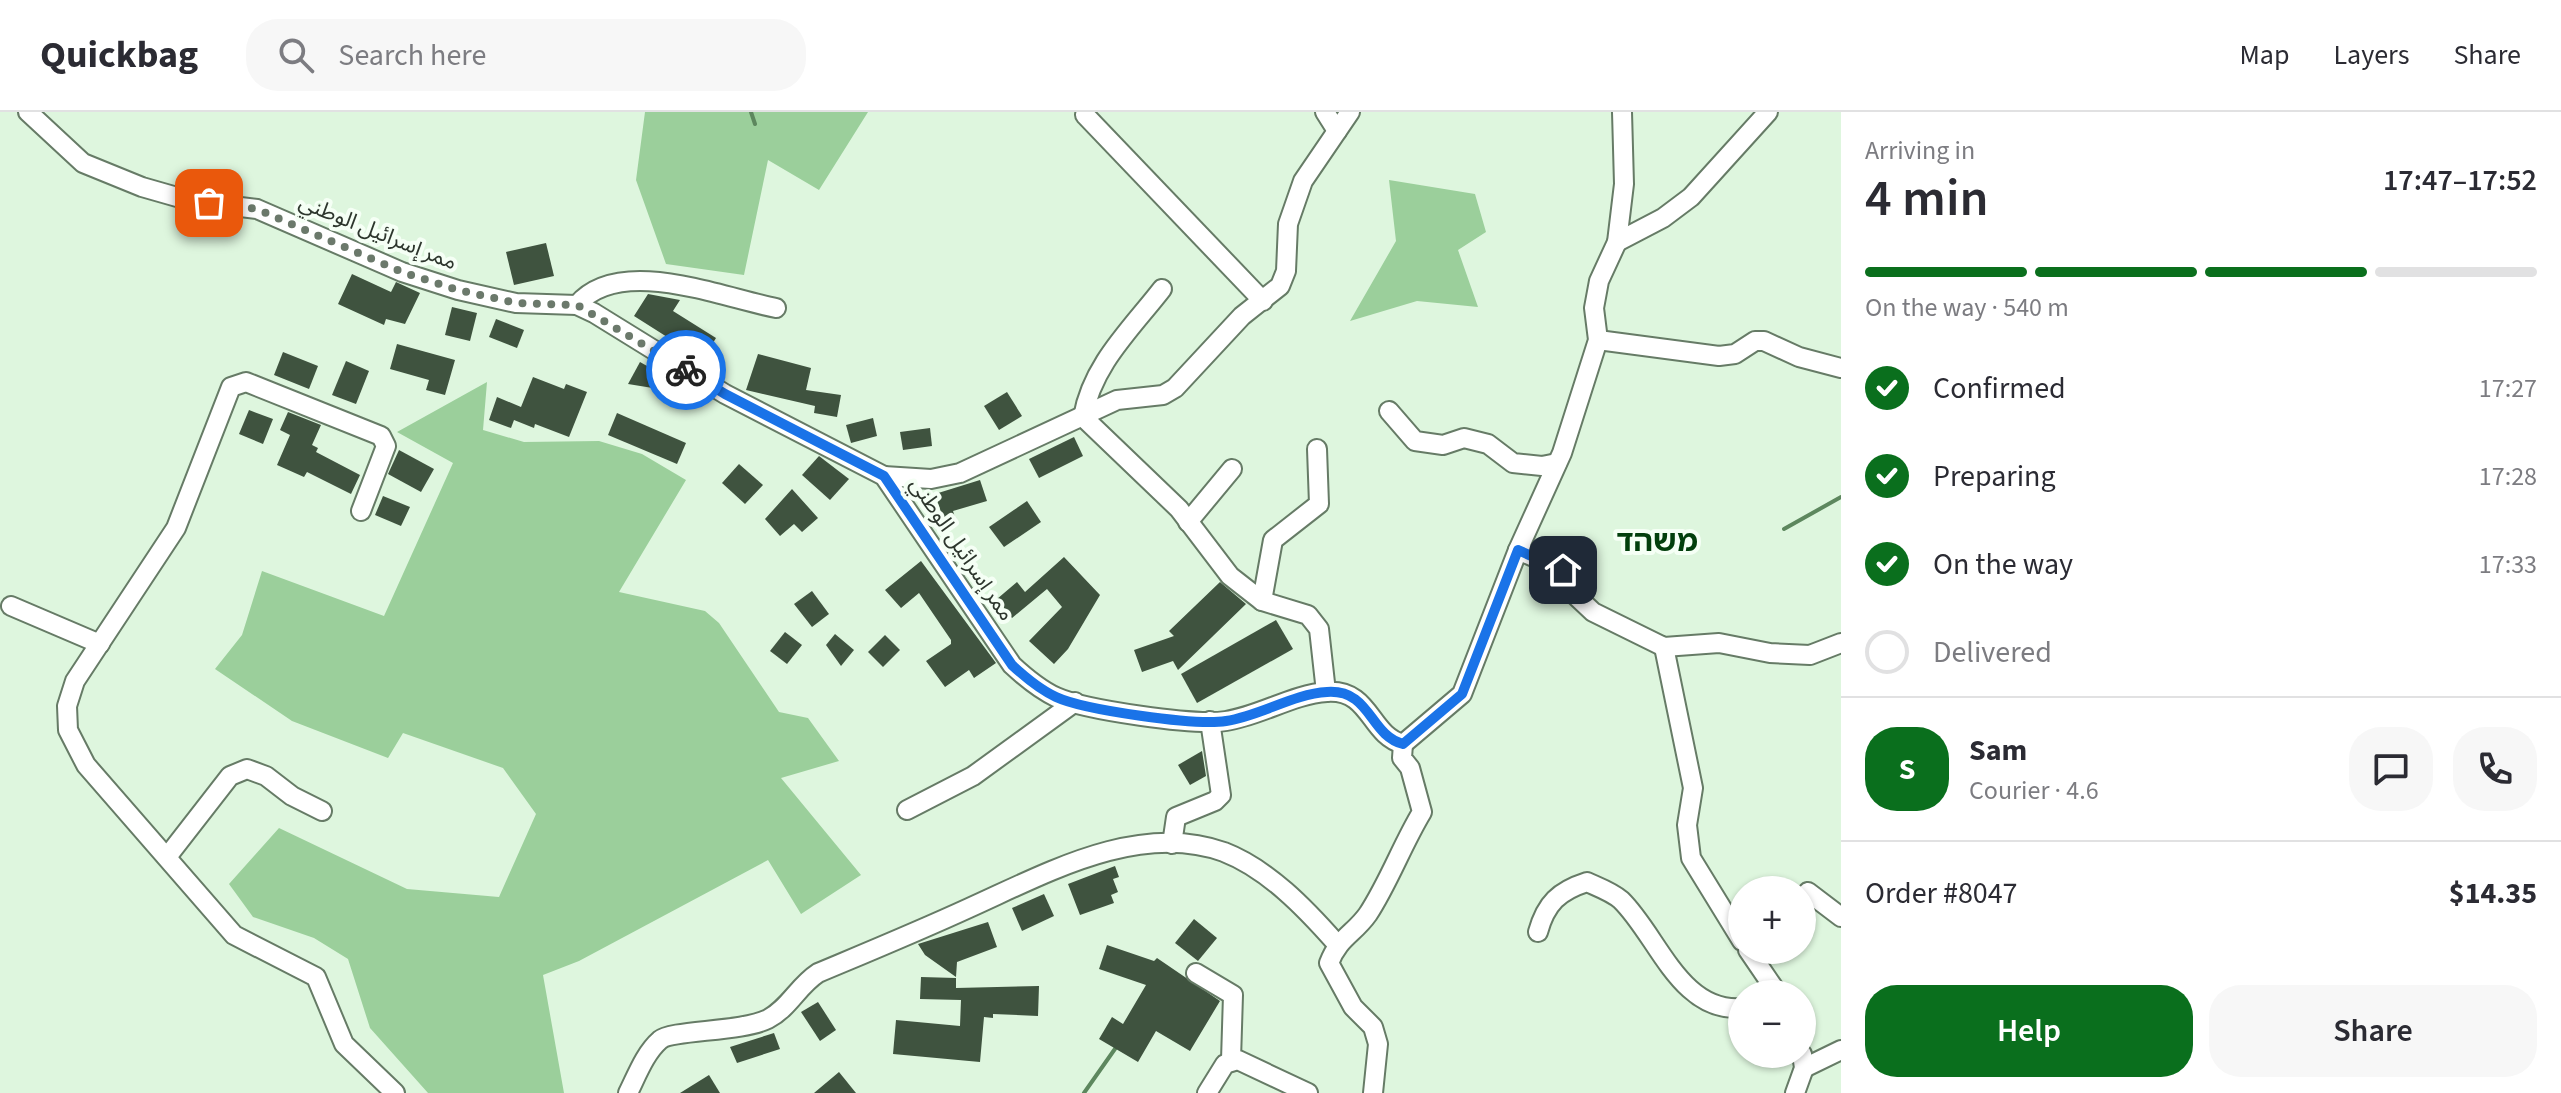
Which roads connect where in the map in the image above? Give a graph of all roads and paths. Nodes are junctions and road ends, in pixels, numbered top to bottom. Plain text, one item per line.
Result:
1 (28, 112) edge
2 (1325, 112) edge
3 (1350, 112) edge
4 (1622, 112) edge
5 (1768, 112) edge
6 (1085, 115) dead end
7 (1337, 131) junction
8 (1617, 242) junction
9 (1162, 289) dead end
10 (1263, 301) junction
11 (577, 305) junction
12 (776, 308) dead end
13 (1598, 340) junction
14 (1841, 368) edge
15 (1389, 411) dead end
16 (1083, 417) junction
17 (1317, 449) dead end
18 (1557, 463) junction
19 (1232, 469) dead end
20 (884, 476) junction
21 (361, 511) dead end
22 (1188, 522) junction
23 (1518, 550) junction
24 (1262, 601) junction
25 (11, 606) dead end
26 (1841, 643) edge
27 (100, 644) junction
28 (1664, 647) junction
29 (1326, 692) junction
30 (1075, 702) junction
31 (1210, 721) junction
32 (1403, 744) junction
33 (907, 810) dead end
34 (322, 811) dead end
35 (1172, 844) junction
36 (167, 857) junction
37 (1816, 898) edge
38 (1841, 917) edge
39 (1728, 918) edge
40 (1538, 932) dead end
41 (1336, 943) junction
42 (1196, 973) dead end
43 (1728, 1009) edge
44 (1841, 1050) edge
45 (1816, 1057) edge
46 (1231, 1060) junction
47 (1801, 1068) edge
48 (395, 1093) edge
49 (628, 1093) edge
50 (1207, 1093) edge
51 (1308, 1093) edge
52 (1373, 1093) edge
53 (1795, 1093) edge

1 - 11 street, ممر إسرائيل الوطني
2 - 7 street
3 - 7 street
4 - 8 street
5 - 8 street
6 - 10 street
7 - 10 street
8 - 13 street
9 - 16 street
10 - 16 street
11 - 12 street
11 - 20 street, ممر إسرائيل الوطني
13 - 14 street
13 - 18 street
15 - 18 street
16 - 20 street
16 - 22 street
17 - 24 street
18 - 23 street
19 - 22 street
20 - 30 street, ممر إسرائيل الوطني
21 - 27 street
22 - 24 street
23 - 28 street
23 - 32 street
24 - 29 street
25 - 27 street
26 - 28 street
27 - 36 street
28 - 39 street
29 - 31 street, ممر إسرائيل الوطني
29 - 32 street
30 - 31 street, ممر إسرائيل الوطني
30 - 33 street
31 - 35 street
32 - 41 street
34 - 36 street
35 - 41 street
35 - 49 street
36 - 48 street
37 - 38 street
40 - 43 street
41 - 52 street
42 - 46 street
44 - 45 street
46 - 50 street
46 - 51 street
47 - 53 street

